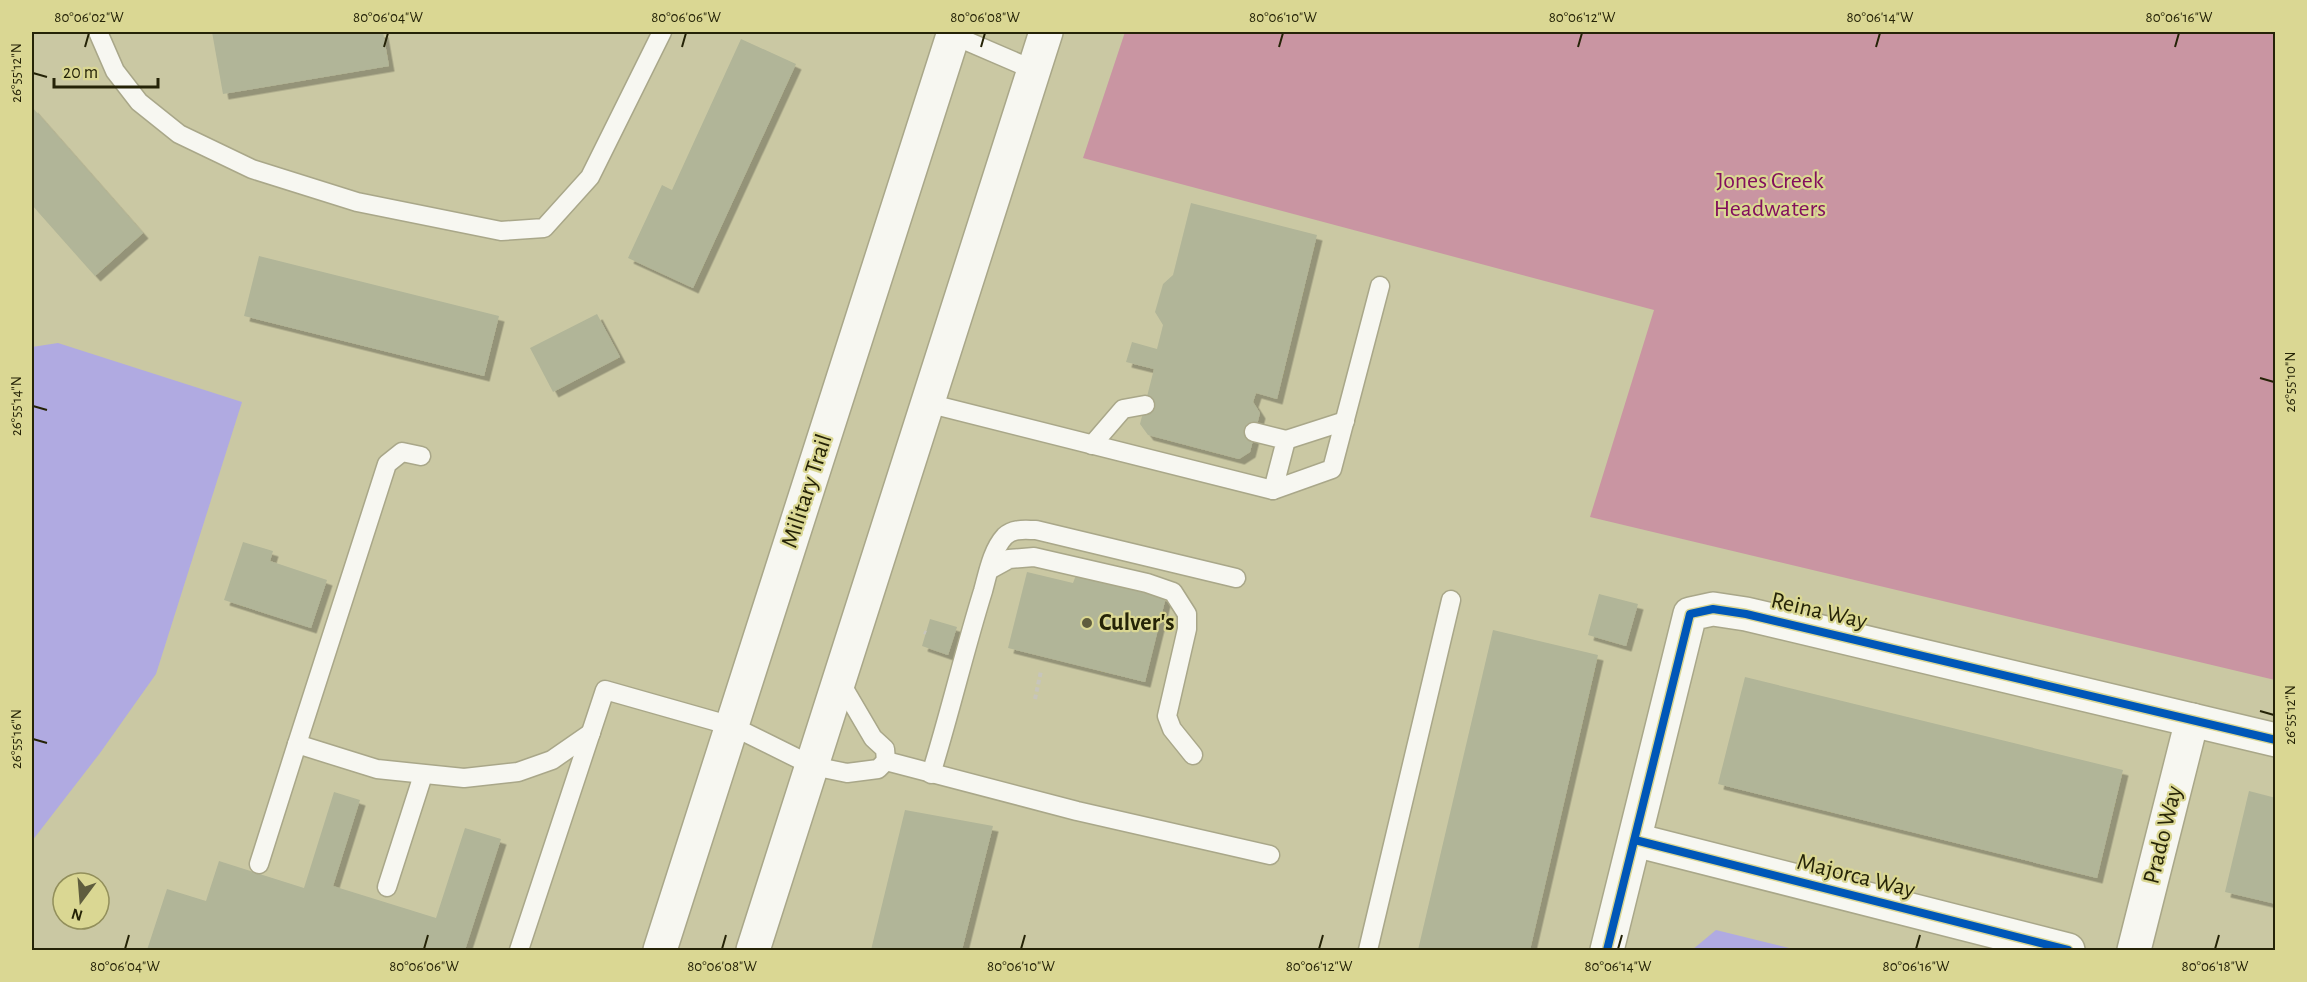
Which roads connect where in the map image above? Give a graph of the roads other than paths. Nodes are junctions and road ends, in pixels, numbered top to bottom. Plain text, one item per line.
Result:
1 (98, 32) edge
2 (662, 32) edge
3 (1046, 32) edge
4 (950, 33) edge
5 (1034, 70) junction
6 (1380, 286) dead end
7 (927, 403) junction
8 (1145, 405) dead end
9 (1345, 421) junction
10 (1254, 432) dead end
11 (1286, 440) junction
12 (1092, 445) junction
13 (421, 456) dead end
14 (1273, 490) junction
15 (1153, 558) junction
16 (989, 570) junction
17 (1236, 578) dead end
18 (1173, 592) junction
19 (1451, 600) dead end
20 (839, 680) junction
21 (2192, 720) junction
22 (732, 726) junction
23 (591, 732) junction
24 (2276, 740) edge
25 (297, 744) junction
26 (1193, 755) dead end
27 (886, 761) junction
28 (813, 766) junction
29 (932, 774) junction
30 (423, 775) junction
31 (1635, 840) junction
32 (1270, 855) dead end
33 (259, 864) dead end
34 (387, 887) dead end
35 (519, 951) edge
36 (660, 951) edge
37 (753, 951) edge
38 (1368, 951) edge
39 (1607, 951) edge
40 (2068, 951) edge
41 (2134, 951) edge

1 - 2 lane
3 - 5 main road
4 - 5 lane
4 - 22 main road, Military Trail
5 - 7 main road
6 - 9 lane
7 - 12 lane
7 - 20 main road
8 - 12 lane
9 - 11 lane
9 - 14 lane
10 - 11 lane
11 - 14 lane
12 - 14 lane
13 - 25 lane
15 - 16 lane
15 - 17 lane
15 - 18 lane
16 - 18 lane
16 - 29 lane
18 - 26 lane
19 - 38 lane
20 - 27 lane
20 - 28 main road
21 - 24 main road, Reina Way
21 - 31 main road, Reina Way
21 - 41 main road, Prado Way
22 - 23 lane
22 - 28 lane
22 - 36 main road, Military Trail
23 - 30 lane
23 - 35 lane
25 - 30 lane
25 - 33 lane
27 - 28 lane
27 - 29 lane
28 - 37 main road
29 - 32 lane
30 - 34 lane
31 - 39 main road, Reina Way
31 - 40 main road, Majorca Way

